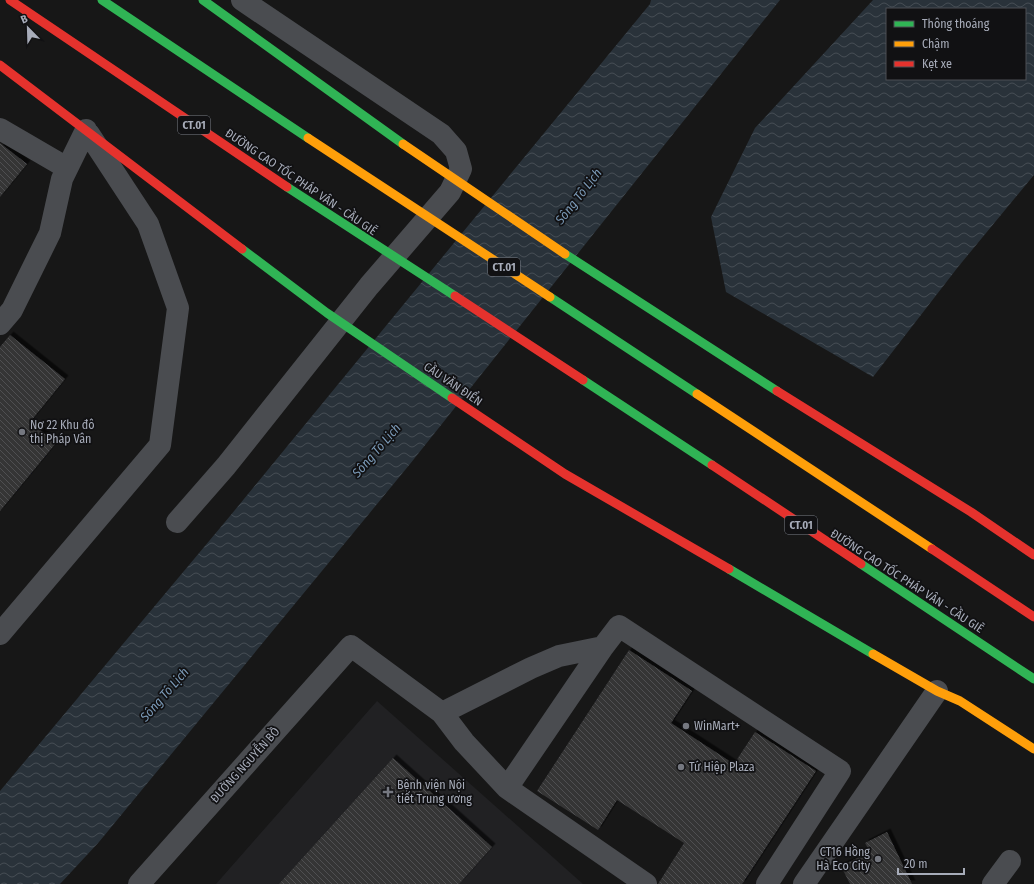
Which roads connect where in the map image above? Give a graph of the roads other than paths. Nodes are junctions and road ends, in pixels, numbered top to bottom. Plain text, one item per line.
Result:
1 (10, 0) edge
2 (102, 0) edge
3 (203, 0) edge
4 (242, 0) edge
5 (0, 65) edge
6 (0, 129) edge
7 (86, 130) junction
8 (67, 168) junction
9 (0, 324) edge
10 (176, 522) dead end
11 (1034, 555) edge
12 (1034, 617) edge
13 (0, 634) edge
14 (603, 647) junction
15 (1034, 679) edge
16 (937, 691) junction
17 (442, 713) junction
18 (1034, 749) edge
19 (507, 788) junction
20 (1010, 862) dead end
21 (139, 884) edge
22 (646, 884) edge
23 (767, 884) edge
24 (804, 884) edge
25 (993, 884) edge

1 - 15 main road, ĐƯỜNG CAO TỐC PHÁP VÂN - CẦU GIẼ / CT.01
2 - 12 main road, CT.01
3 - 11 main road
4 - 10 street
5 - 7 main road, CẦU VĂN ĐIỂN
6 - 8 street
7 - 8 street
7 - 13 street
7 - 16 main road, CẦU VĂN ĐIỂN
8 - 9 street
14 - 17 street
14 - 19 street
14 - 23 street
16 - 18 main road, CẦU VĂN ĐIỂN
16 - 24 street
17 - 19 street
17 - 21 street, ĐƯỜNG NGUYỄN BỒ
19 - 22 street
20 - 25 street

